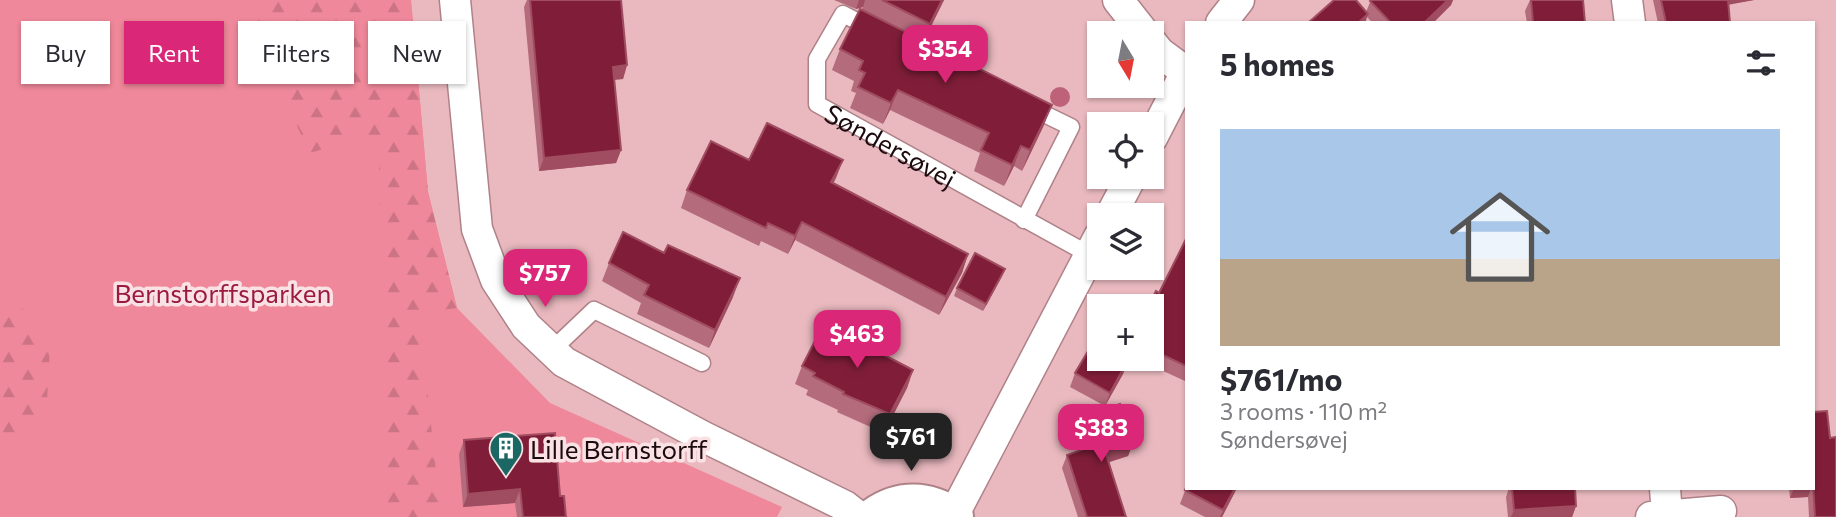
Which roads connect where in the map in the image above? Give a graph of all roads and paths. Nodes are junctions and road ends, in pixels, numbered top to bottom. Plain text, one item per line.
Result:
1 (455, 0) edge
2 (1118, 0) edge
3 (1239, 0) edge
4 (1627, 0) edge
5 (1135, 21) edge
6 (1222, 21) edge
7 (1630, 21) edge
8 (891, 38) edge
9 (1164, 56) edge
10 (1185, 71) edge
11 (1185, 74) edge
12 (1011, 97) edge
13 (1164, 115) edge
14 (1024, 220) junction
15 (1087, 243) edge
16 (1087, 260) edge
17 (551, 351) junction
18 (702, 363) dead end
19 (1661, 507) edge
20 (1721, 511) dead end
21 (859, 517) edge
22 (874, 517) edge
23 (954, 517) edge

1 - 17 street
2 - 5 street
3 - 6 street
4 - 7 street
8 - 14 lane, Søndersøvej
9 - 10 street
11 - 13 street
12 - 14 lane
14 - 15 lane, Søndersøvej
16 - 23 street, Søndersøvej
17 - 18 lane
17 - 21 street
19 - 20 street
22 - 23 street

